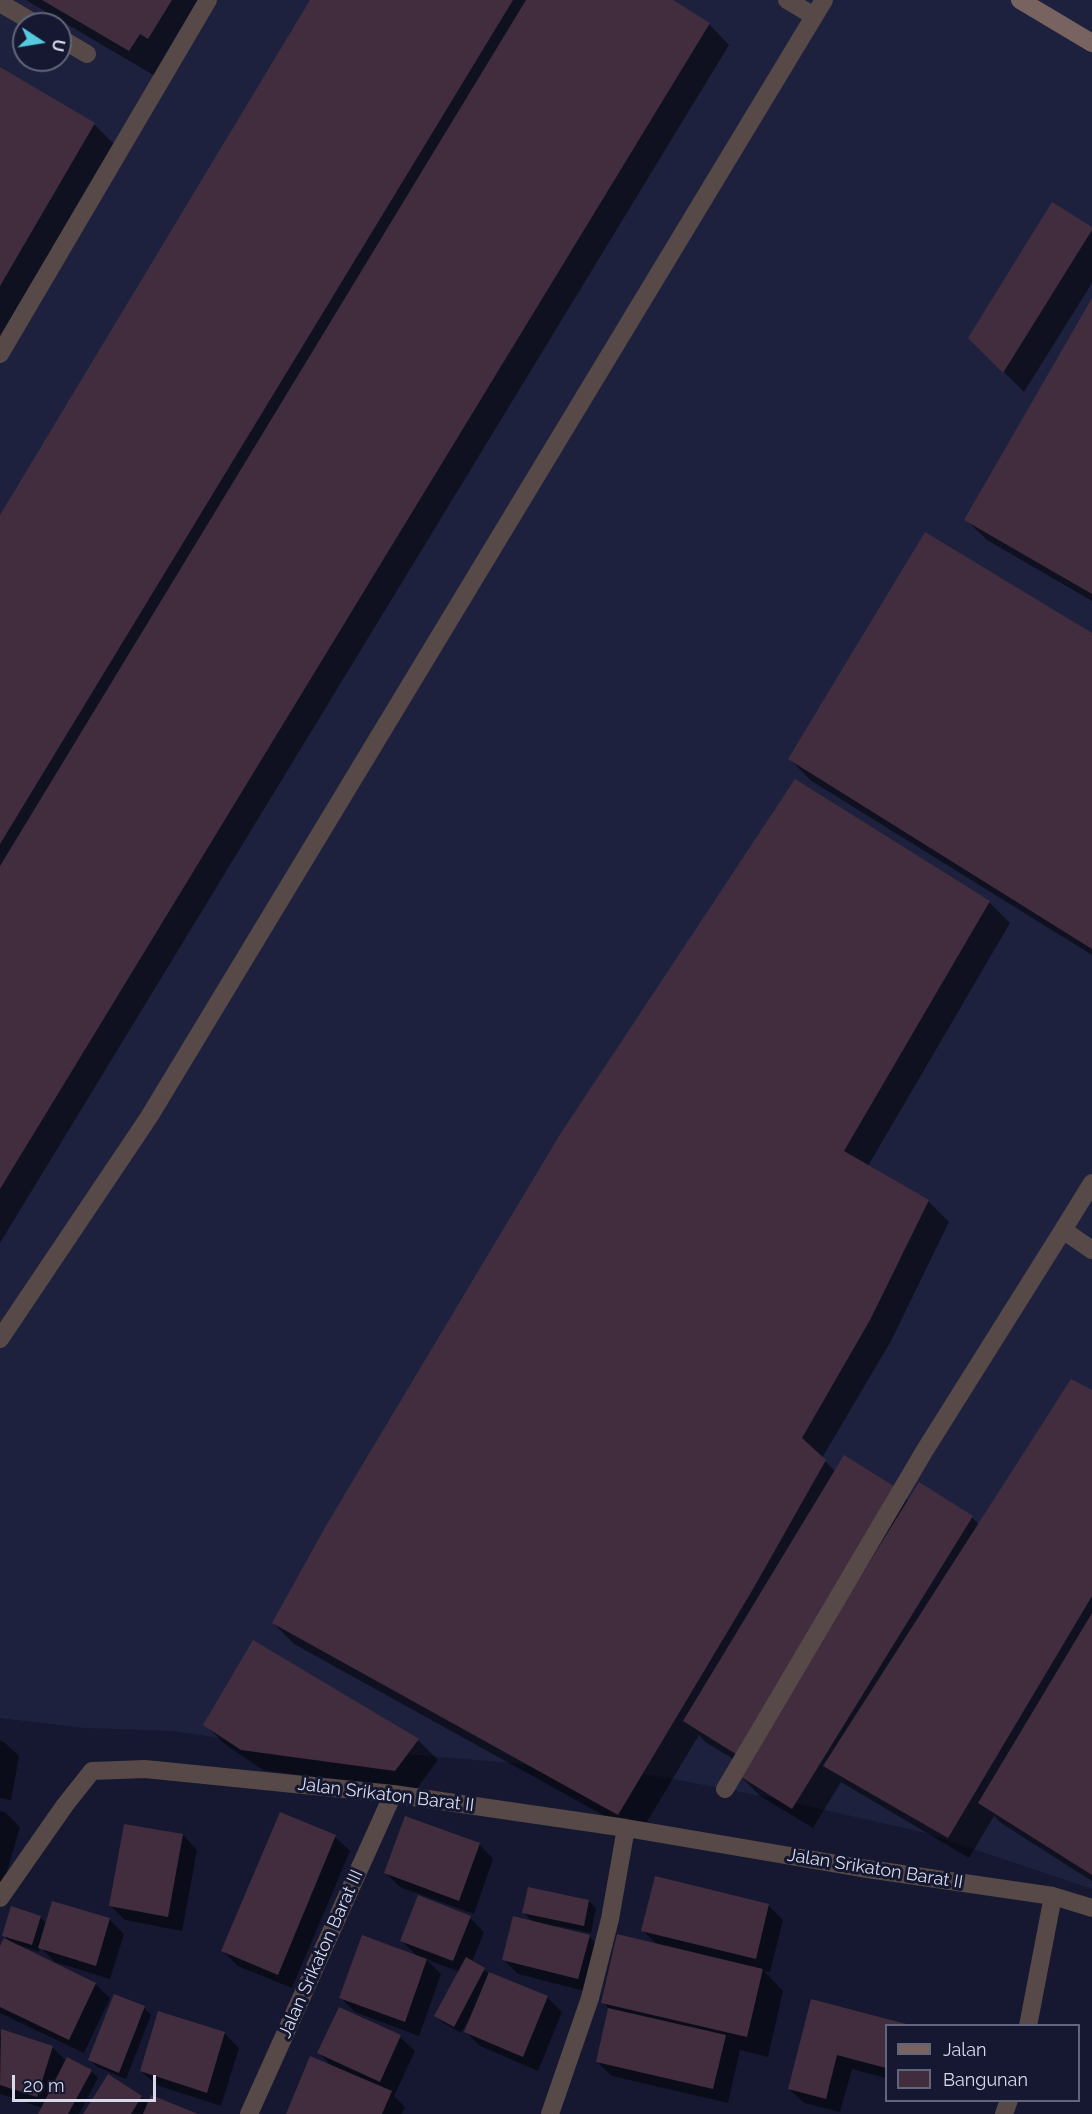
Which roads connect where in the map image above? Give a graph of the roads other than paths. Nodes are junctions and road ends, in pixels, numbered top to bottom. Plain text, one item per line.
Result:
1 (208, 0) edge
2 (787, 0) edge
3 (824, 0) edge
4 (1020, 0) edge
5 (0, 3) edge
6 (15, 12) edge
7 (814, 16) junction
8 (1092, 43) edge
9 (72, 46) edge
10 (87, 54) dead end
11 (0, 354) edge
12 (1092, 1183) edge
13 (1063, 1230) junction
14 (1092, 1250) edge
15 (0, 1339) edge
16 (725, 1789) dead end
17 (393, 1794) junction
18 (626, 1828) junction
19 (1053, 1896) junction
20 (0, 1898) edge
21 (1092, 1908) edge
22 (1028, 2024) edge
23 (249, 2114) edge
24 (550, 2114) edge

1 - 11 street
2 - 7 street
3 - 7 street
4 - 8 street
5 - 6 street
7 - 15 street
9 - 10 street
12 - 13 street
13 - 14 street
13 - 16 street
17 - 18 street, Jalan Srikaton Barat II
17 - 20 street, Jalan Srikaton Barat II
17 - 23 street, Jalan Srikaton Barat III
18 - 19 street, Jalan Srikaton Barat II
18 - 24 street
19 - 21 street, Jalan Srikaton Barat II
19 - 22 street

